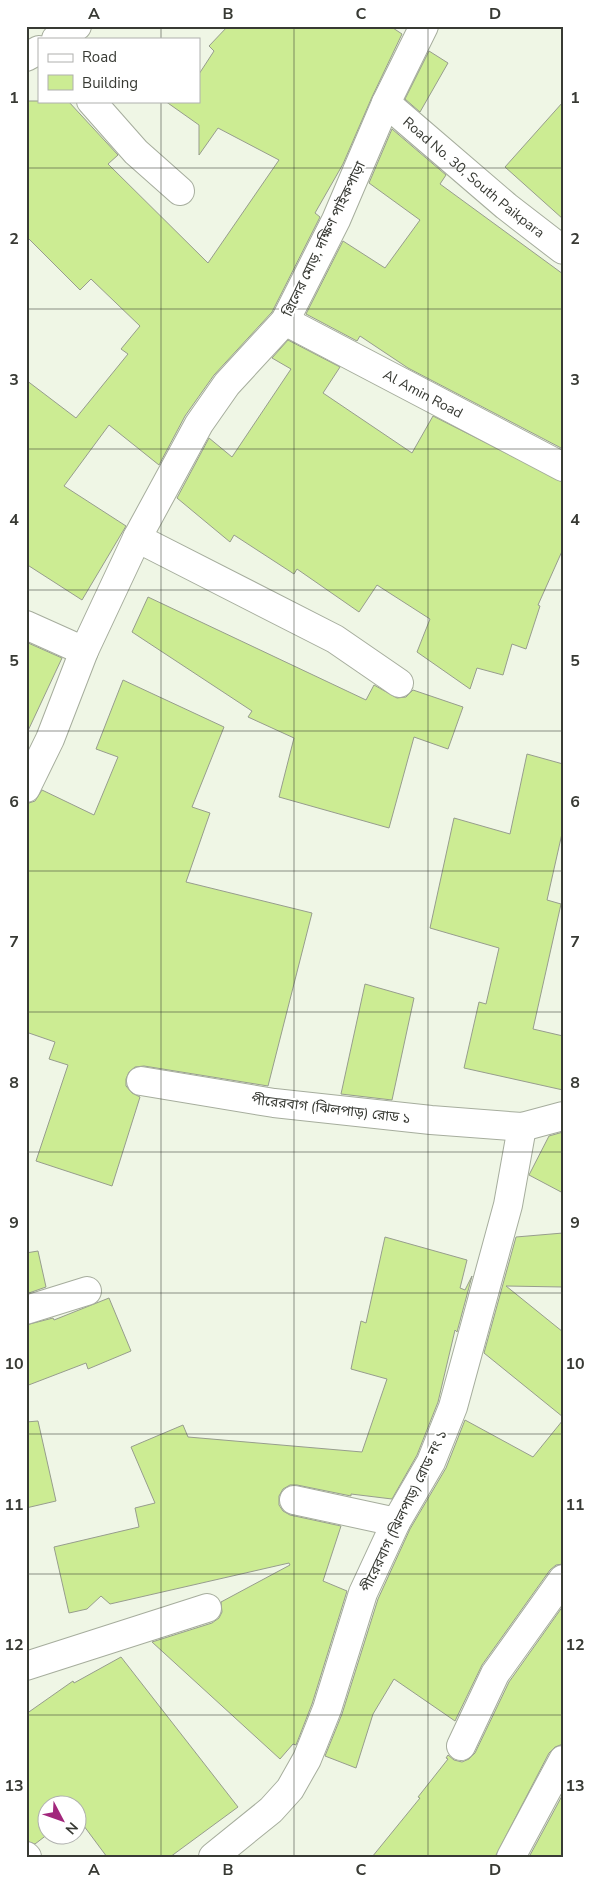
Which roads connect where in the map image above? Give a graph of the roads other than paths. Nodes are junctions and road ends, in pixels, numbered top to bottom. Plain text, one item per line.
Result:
1 (77, 26) edge
2 (424, 26) edge
3 (58, 38) edge
4 (38, 51) edge
5 (26, 57) edge
6 (92, 102) edge
7 (386, 103) junction
8 (180, 191) dead end
9 (563, 250) edge
10 (285, 321) junction
11 (563, 466) edge
12 (137, 538) junction
13 (26, 625) edge
14 (84, 651) junction
15 (399, 683) dead end
16 (26, 788) edge
17 (141, 1081) dead end
18 (563, 1116) edge
19 (522, 1127) junction
20 (87, 1292) dead end
21 (26, 1310) edge
22 (294, 1500) dead end
23 (396, 1522) junction
24 (563, 1579) edge
25 (208, 1608) dead end
26 (26, 1666) edge
27 (461, 1746) dead end
28 (563, 1760) edge
29 (213, 1857) edge
30 (512, 1857) edge

1 - 3 street
2 - 7 street, গ্রিলের মোড়, দক্ষিণ পাইকপাড়া
4 - 5 street
6 - 8 street
7 - 9 street, Road No. 30, South Paikpara
7 - 10 street, গ্রিলের মোড়, দক্ষিণ পাইকপাড়া
10 - 11 street, Al Amin Road
10 - 12 street, গ্রিলের মোড়, দক্ষিণ পাইকপাড়া
12 - 14 street, গ্রিলের মোড়, দক্ষিণ পাইকপাড়া
12 - 15 street
13 - 14 street
14 - 16 street, গ্রিলের মোড়, দক্ষিণ পাইকপাড়া
17 - 19 street, পীরেরবাগ (ঝিলপাড়) রোড ১
18 - 19 street, পীরেরবাগ (ঝিলপাড়) রোড ১
19 - 23 street, পীরেরবাগ (ঝিলপাড়) রোড নং ১
20 - 21 street
22 - 23 street
23 - 29 street, পীরেরবাগ (ঝিলপাড়) রোড নং ১
24 - 27 street
25 - 26 street
28 - 30 street

